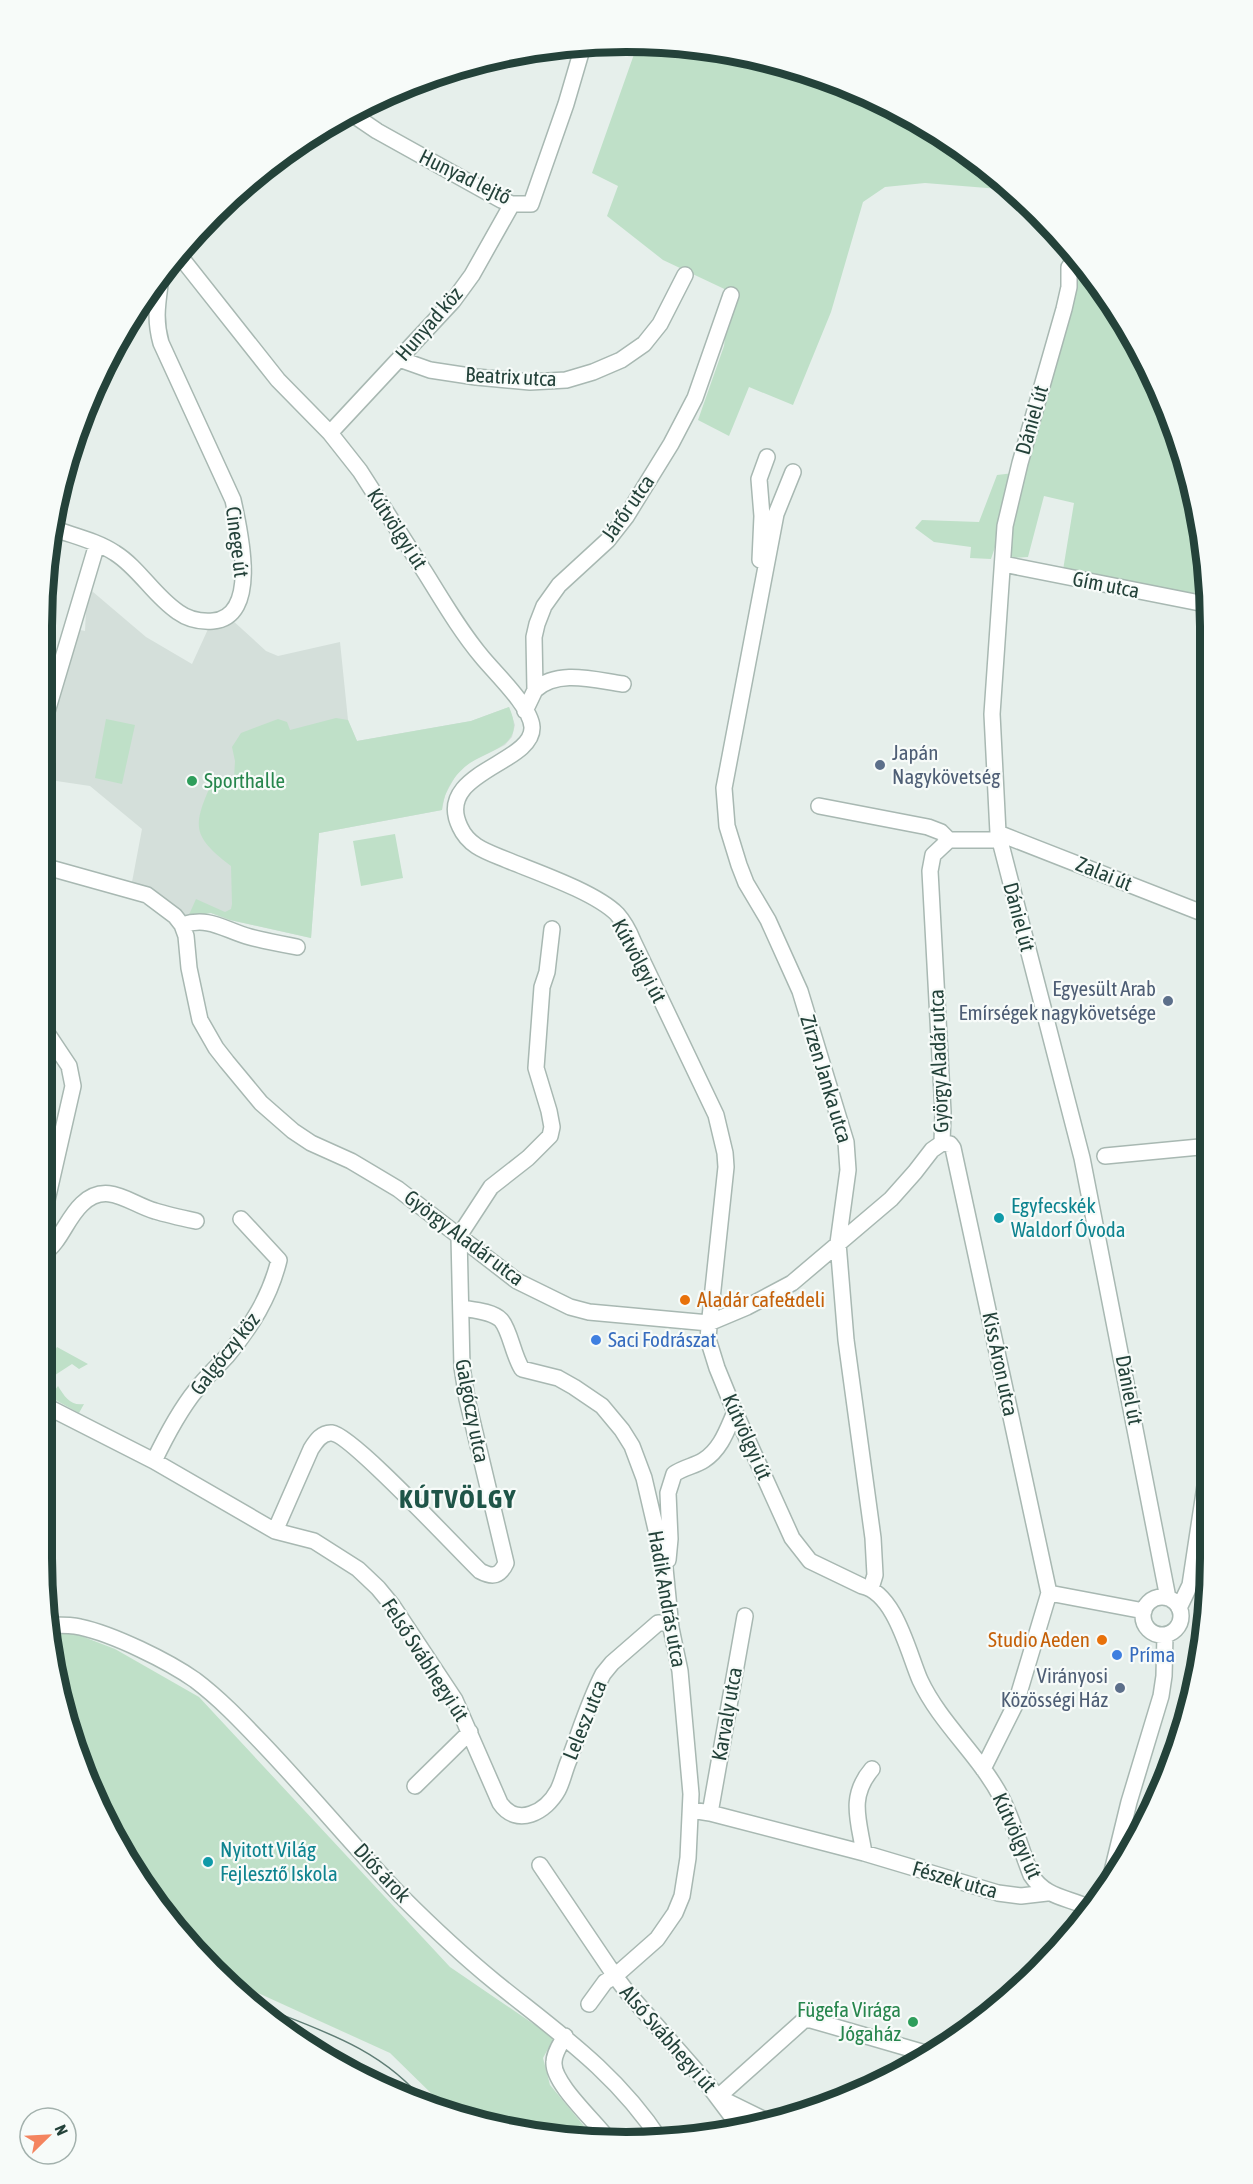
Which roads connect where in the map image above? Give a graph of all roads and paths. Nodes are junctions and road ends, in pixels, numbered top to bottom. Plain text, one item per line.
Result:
1 (580, 55) edge
2 (360, 119) edge
3 (513, 204) junction
4 (184, 261) edge
5 (1069, 267) dead end
6 (686, 275) dead end
7 (158, 295) edge
8 (730, 295) dead end
9 (399, 359) junction
10 (330, 433) junction
11 (766, 457) dead end
12 (793, 472) dead end
13 (61, 531) edge
14 (97, 544) junction
15 (1003, 564) junction
16 (761, 587) junction
17 (1199, 603) edge
18 (622, 684) dead end
19 (535, 690) junction
20 (52, 695) edge
21 (525, 711) junction
22 (819, 806) dead end
23 (998, 836) junction
24 (950, 840) junction
25 (52, 869) edge
26 (1200, 912) edge
27 (182, 925) junction
28 (552, 929) dead end
29 (297, 947) dead end
30 (52, 1040) edge
31 (942, 1143) junction
32 (1200, 1147) edge
33 (1105, 1156) dead end
34 (52, 1180) edge
35 (242, 1219) dead end
36 (196, 1221) dead end
37 (459, 1236) junction
38 (838, 1243) junction
39 (52, 1248) edge
40 (460, 1308) junction
41 (709, 1323) junction
42 (52, 1409) edge
43 (735, 1412) junction
44 (154, 1461) junction
45 (1200, 1520) edge
46 (275, 1531) junction
47 (665, 1568) junction
48 (871, 1588) junction
49 (1050, 1593) junction
50 (1174, 1603) junction
51 (1144, 1611) junction
52 (745, 1616) dead end
53 (56, 1625) edge
54 (671, 1628) junction
55 (1165, 1635) junction
56 (470, 1732) junction
57 (872, 1769) dead end
58 (983, 1769) junction
59 (415, 1786) dead end
60 (505, 1809) joint
61 (691, 1810) junction
62 (710, 1812) junction
63 (864, 1853) junction
64 (1115, 1858) edge
65 (540, 1865) dead end
66 (1047, 1893) junction
67 (1083, 1906) edge
68 (619, 1972) junction
69 (588, 2004) dead end
70 (565, 2036) junction
71 (920, 2051) edge
72 (718, 2097) junction
73 (757, 2116) edge
74 (735, 2121) edge
75 (601, 2131) edge
76 (654, 2131) edge

1 - 3 street, Hunyad lejtő
2 - 3 street, Hunyad lejtő
3 - 9 street, Hunyad köz
4 - 10 street, Kútvölgyi út
5 - 15 street, Dániel út
6 - 9 street, Beatrix utca
7 - 14 street, Cinege út
8 - 19 street, Járőr utca
9 - 10 street, Hunyad köz
10 - 21 street, Kútvölgyi út
11 - 16 street, Zirzen Janka utca
12 - 16 street, Zirzen Janka utca
13 - 14 street, Cinege út
14 - 20 street
15 - 17 street, Gím utca
15 - 23 street, Dániel út
16 - 38 street, Zirzen Janka utca
18 - 19 street
19 - 21 street, Járőr utca
21 - 41 street, Kútvölgyi út
22 - 24 street, Zalai út
23 - 24 street, Zalai út
23 - 26 street, Zalai út
23 - 50 street, Dániel út
24 - 31 street, György Aladár utca
25 - 27 street
27 - 29 street
27 - 37 street, György Aladár utca
28 - 37 street
30 - 34 street
31 - 38 street, György Aladár utca
31 - 49 street, Kiss Áron utca
32 - 33 street
35 - 44 street, Galgóczy köz
36 - 39 street
37 - 40 street, Galgóczy utca
37 - 41 street, György Aladár utca
38 - 41 street, György Aladár utca
38 - 48 street, Zirzen Janka utca
40 - 46 street, Galgóczy utca
40 - 47 street, Hadik András utca
41 - 43 street, Kútvölgyi út
42 - 44 street
43 - 47 street
43 - 48 street, Kútvölgyi út
44 - 46 street
45 - 50 street
46 - 56 street, Felső Svábhegyi út
47 - 54 street, Hadik András utca
48 - 58 street, Kútvölgyi út
49 - 51 street
49 - 58 street, Kútvölgyi út
50 - 51 street
50 - 55 street
51 - 55 street
52 - 62 street, Karvaly utca
53 - 70 street, Diós árok
54 - 60 street, Lelesz utca
54 - 61 street, Hadik András utca
55 - 64 street
56 - 59 street
56 - 60 street, Felső Svábhegyi út
57 - 63 street
58 - 66 street, Kútvölgyi út
61 - 62 street, Fészek utca
61 - 68 street, Hadik András utca
62 - 63 street, Fészek utca
63 - 66 street, Fészek utca
65 - 68 street, Alsó Svábhegyi út
66 - 67 street, Kútvölgyi út
68 - 69 street, Hadik András utca
68 - 72 street, Alsó Svábhegyi út
70 - 75 street
70 - 76 street, Diós árok
71 - 72 street
72 - 73 street
72 - 74 street, Alsó Svábhegyi út

